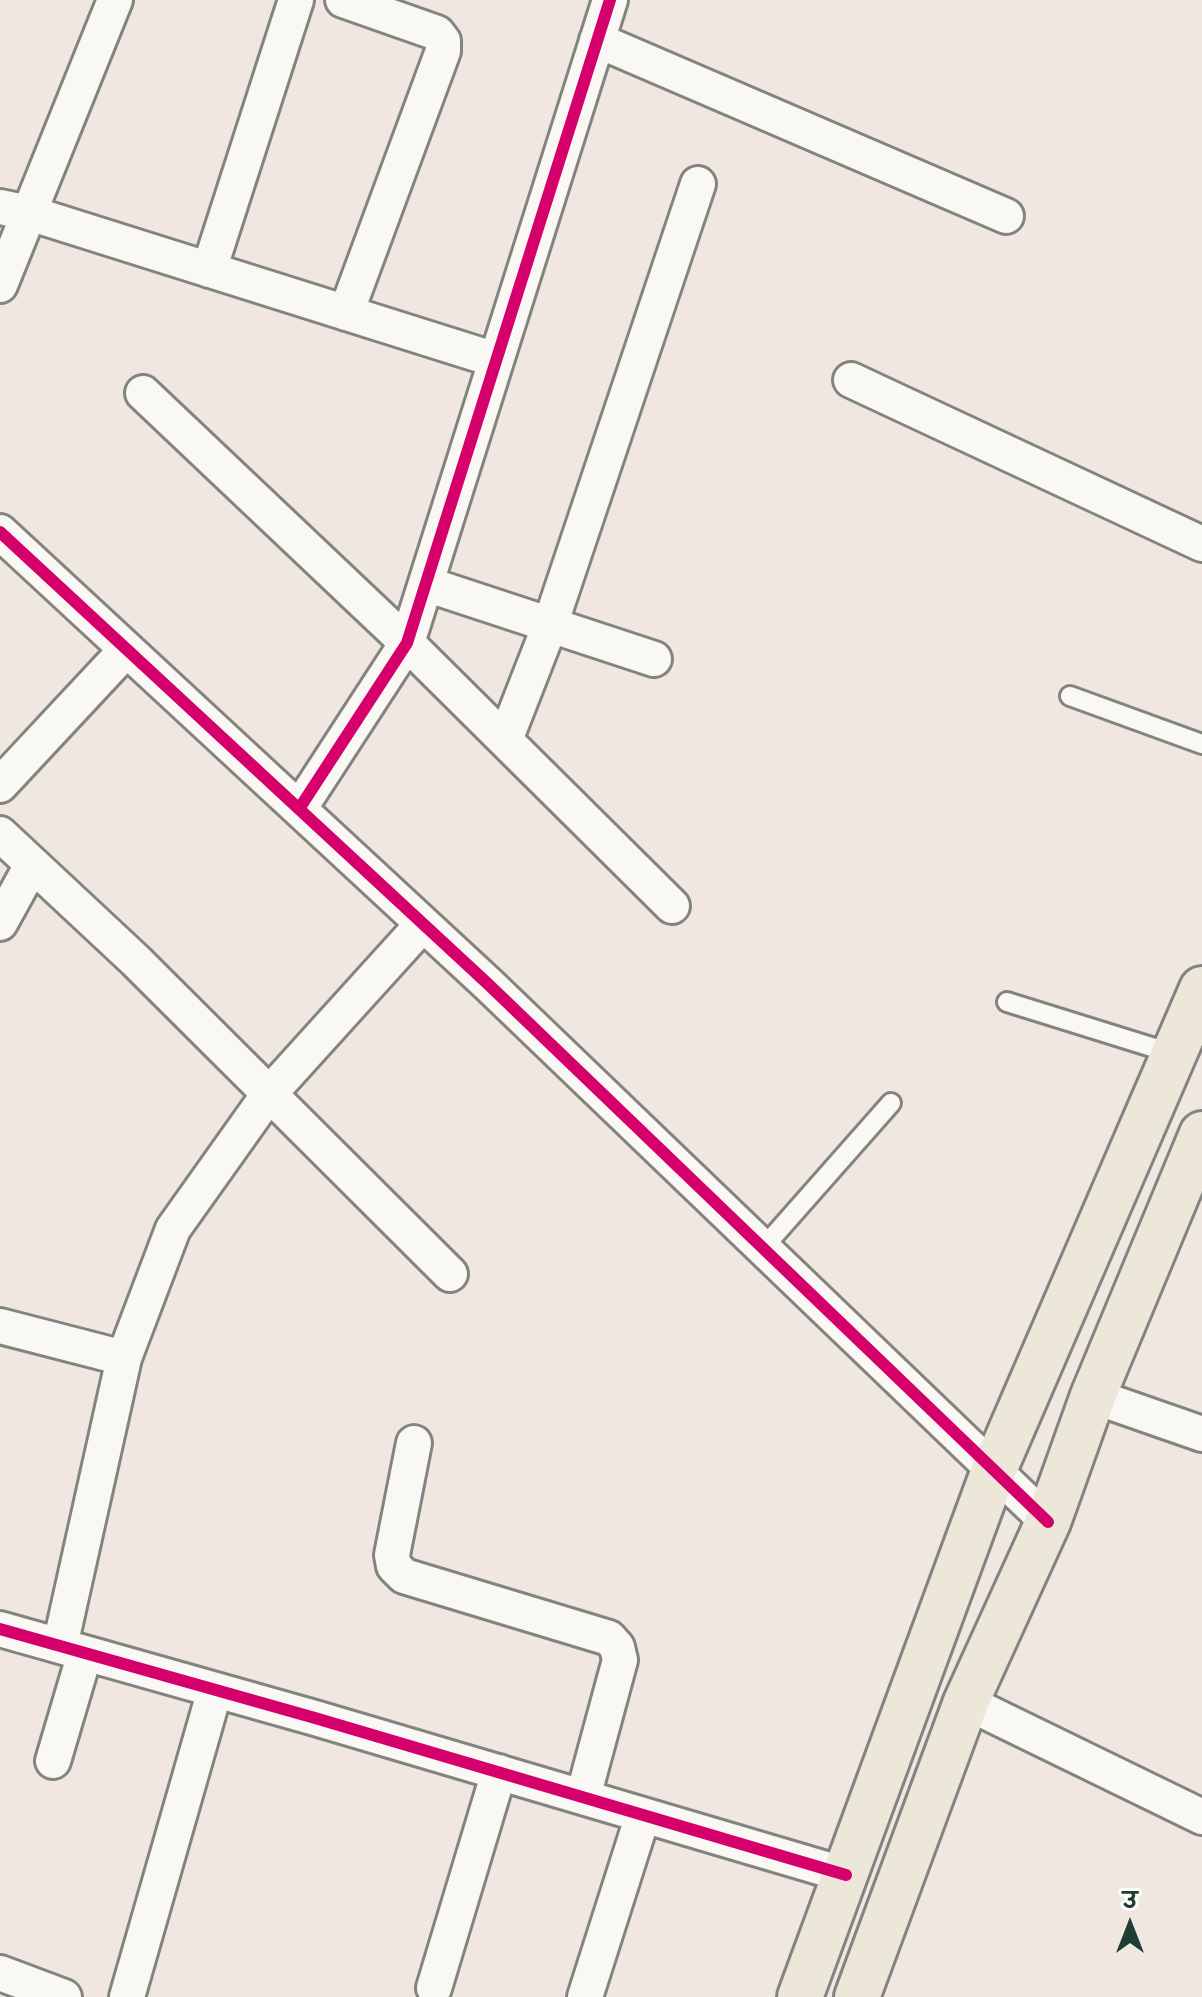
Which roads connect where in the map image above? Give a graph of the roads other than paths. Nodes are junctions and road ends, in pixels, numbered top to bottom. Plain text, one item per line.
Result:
1 (115, 0) edge
2 (296, 0) edge
3 (343, 0) edge
4 (610, 0) edge
5 (597, 40) junction
6 (698, 184) dead end
7 (14, 210) edge
8 (1006, 216) dead end
9 (209, 270) junction
10 (0, 285) edge
11 (346, 313) junction
12 (496, 360) junction
13 (851, 380) dead end
14 (143, 393) dead end
15 (0, 532) edge
16 (1202, 544) edge
17 (426, 584) junction
18 (550, 625) junction
19 (407, 643) junction
20 (126, 650) junction
21 (654, 659) dead end
22 (1070, 696) dead end
23 (505, 740) junction
24 (1202, 744) edge
25 (0, 785) edge
26 (299, 809) junction
27 (0, 834) edge
28 (32, 865) junction
29 (672, 906) dead end
30 (0, 923) edge
31 (423, 924) junction
32 (1202, 989) edge
33 (1007, 1002) dead end
34 (1174, 1054) junction
35 (269, 1094) junction
36 (891, 1103) dead end
37 (1202, 1134) edge
38 (763, 1248) junction
39 (450, 1274) dead end
40 (0, 1326) edge
41 (124, 1358) junction
42 (1093, 1396) junction
43 (1202, 1434) edge
44 (414, 1443) dead end
45 (994, 1470) junction
46 (1048, 1522) junction
47 (0, 1629) edge
48 (73, 1649) junction
49 (215, 1690) junction
50 (966, 1702) junction
51 (53, 1761) dead end
52 (499, 1772) junction
53 (583, 1797) junction
54 (643, 1815) junction
55 (1202, 1817) edge
56 (846, 1875) junction
57 (0, 1973) edge
58 (434, 1988) dead end
59 (64, 1997) edge
60 (127, 1997) edge
61 (585, 1997) edge
62 (800, 1997) edge
63 (857, 1997) edge

1 - 7 street
2 - 9 street
3 - 11 street
4 - 5 street
5 - 8 street
5 - 12 street
6 - 18 street
7 - 9 street
7 - 10 street
9 - 11 street
11 - 12 street
12 - 17 street
13 - 16 street
14 - 19 street
15 - 20 street
17 - 18 street
17 - 19 street
18 - 21 street
18 - 23 street
19 - 23 street
19 - 26 street
20 - 25 street
20 - 26 street
22 - 24 lane
23 - 29 street
26 - 31 street
27 - 28 street
28 - 30 street
28 - 35 street
31 - 35 street
31 - 38 street
32 - 34 main road
33 - 34 lane
34 - 45 main road
35 - 39 street
35 - 41 street
36 - 38 lane
37 - 42 main road
38 - 45 street
40 - 41 street
41 - 48 street
42 - 43 street
42 - 46 main road
44 - 53 street
45 - 46 street
45 - 56 main road
46 - 50 main road
47 - 48 street
48 - 49 street
48 - 51 street
49 - 52 street
49 - 60 street
50 - 55 street
50 - 63 main road
52 - 53 street
52 - 58 street
53 - 54 street
54 - 56 street
54 - 61 street
56 - 62 main road
57 - 59 street

